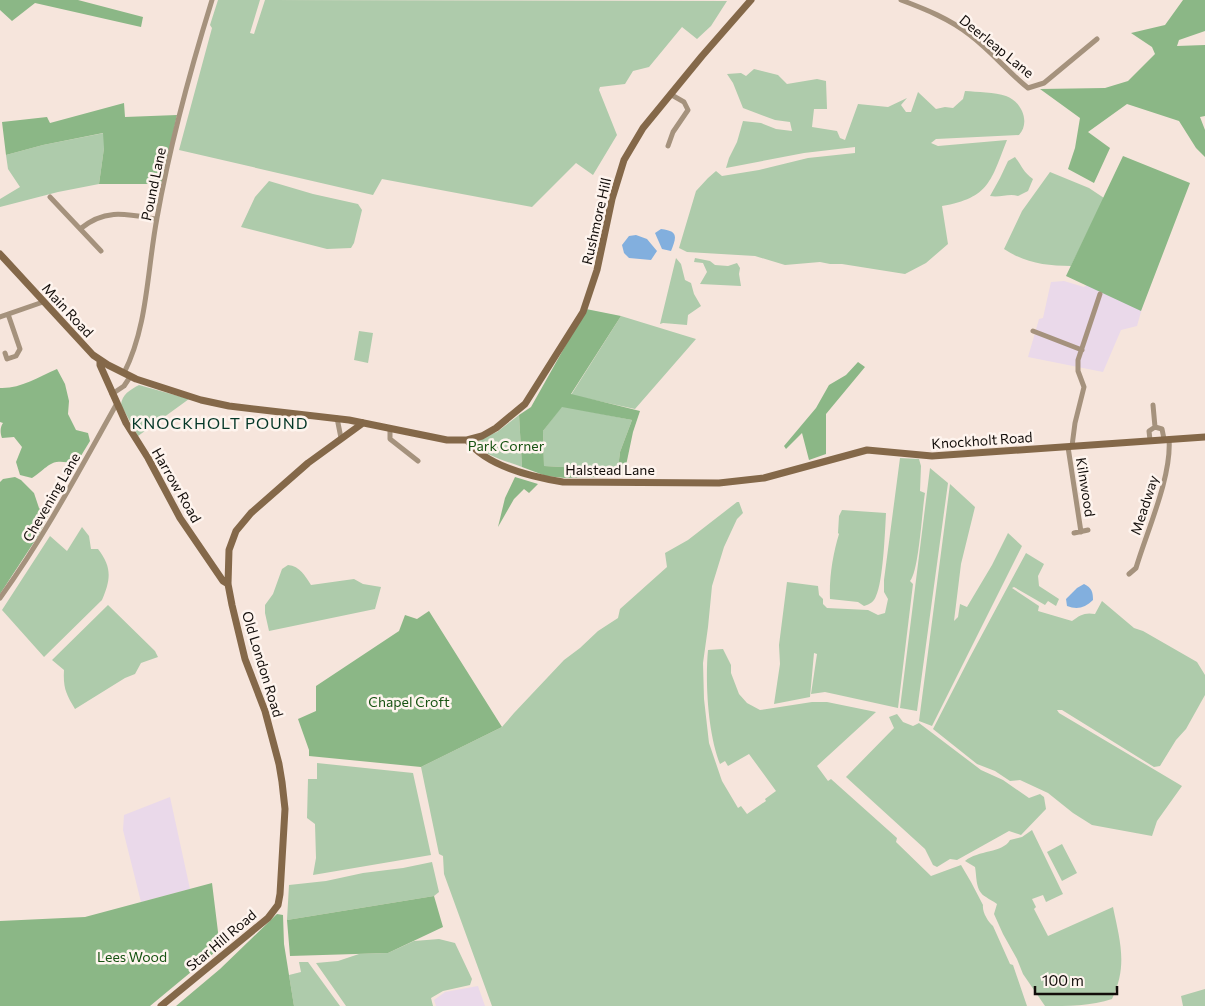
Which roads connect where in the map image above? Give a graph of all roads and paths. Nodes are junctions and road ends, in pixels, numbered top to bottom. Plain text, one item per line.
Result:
1 (212, 0) edge
2 (751, 0) edge
3 (901, 0) edge
4 (1097, 39) dead end
5 (670, 94) junction
6 (668, 146) dead end
7 (50, 197) dead end
8 (60, 198) dead end
9 (55, 203) junction
10 (156, 218) junction
11 (80, 229) junction
12 (98, 250) dead end
13 (0, 254) edge
14 (1100, 294) dead end
15 (44, 302) junction
16 (8, 314) junction
17 (0, 317) edge
18 (1033, 332) dead end
19 (1082, 350) junction
20 (5, 354) dead end
21 (100, 360) junction
22 (127, 375) junction
23 (112, 394) junction
24 (116, 405) junction
25 (1153, 405) dead end
26 (337, 418) junction
27 (363, 423) junction
28 (1155, 427) junction
29 (390, 429) junction
30 (1205, 437) edge
31 (341, 438) junction
32 (1167, 439) junction
33 (467, 440) junction
34 (1150, 440) junction
35 (1070, 446) junction
36 (418, 461) dead end
37 (764, 478) joint
38 (1088, 530) dead end
39 (1081, 532) junction
40 (1074, 533) dead end
41 (228, 565) junction
42 (216, 570) junction
43 (1129, 574) dead end
44 (228, 584) junction
45 (0, 598) edge
46 (281, 883) joint
47 (161, 1006) edge

1 - 10 street, Pound Lane
2 - 5 street, Rushmore Hill
3 - 4 street, Deerleap Lane
5 - 6 street
5 - 33 street, Rushmore Hill
7 - 9 street
8 - 9 street
9 - 11 street
10 - 11 street
10 - 22 street, Pound Lane
11 - 12 street
13 - 15 street, Main Road
14 - 19 street, Kilnwood
15 - 16 street
15 - 21 street, Main Road
16 - 17 street
16 - 20 street
18 - 19 street
19 - 35 street, Kilnwood
21 - 22 street, Main Road
21 - 23 street, Harrow Road
22 - 23 street
22 - 26 street, Main Road
23 - 24 street, Harrow Road
24 - 42 street, Harrow Road
24 - 45 street, Chevening Lane
25 - 28 street
26 - 27 street, Main Road
26 - 31 street
27 - 29 street, Main Road
27 - 31 street, Old London Road
28 - 32 street
28 - 34 street
29 - 33 street, Main Road
29 - 36 street
30 - 32 street, Knockholt Road
31 - 41 street, Old London Road
32 - 34 street, Knockholt Road
32 - 43 street, Meadway
33 - 37 street, Halstead Lane
34 - 35 street, Knockholt Road
35 - 37 street, Knockholt Road
35 - 39 street, Kilnwood
38 - 39 street, Kilnwood
39 - 40 street, Kilnwood
41 - 42 street
41 - 44 street, Old London Road
42 - 44 street, Harrow Road
44 - 46 street, Old London Road
46 - 47 street, Star Hill Road

